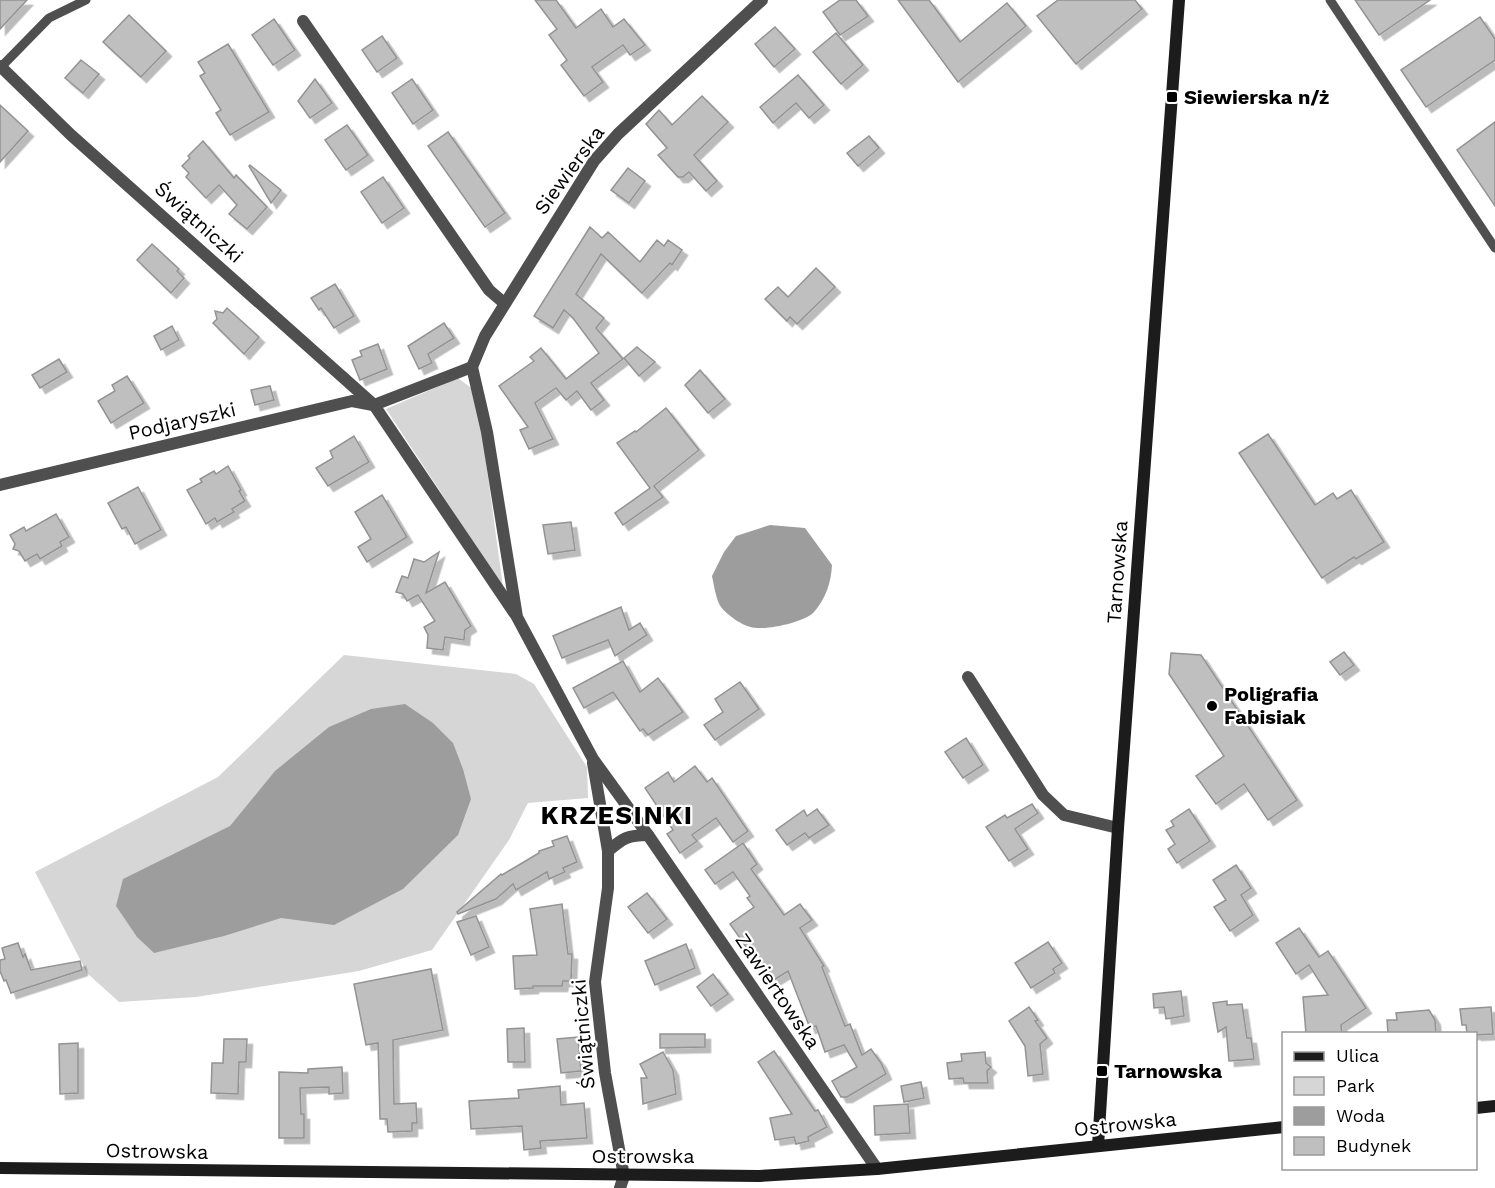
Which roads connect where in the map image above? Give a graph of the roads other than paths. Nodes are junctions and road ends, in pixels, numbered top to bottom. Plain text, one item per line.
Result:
1 (86, 0) edge
2 (762, 0) edge
3 (1179, 0) edge
4 (1330, 0) edge
5 (303, 21) dead end
6 (0, 66) edge
7 (1495, 248) edge
8 (504, 303) junction
9 (472, 368) junction
10 (374, 405) junction
11 (0, 485) edge
12 (517, 617) junction
13 (968, 677) dead end
14 (593, 759) junction
15 (1118, 828) junction
16 (648, 835) junction
17 (608, 851) junction
18 (1495, 1106) edge
19 (1477, 1108) edge
20 (1282, 1127) edge
21 (1098, 1146) junction
22 (0, 1168) edge
23 (877, 1169) junction
24 (622, 1182) edge

1 - 6 lane
2 - 8 street, Siewierska
3 - 15 street, Tarnowska
4 - 7 lane
5 - 8 street
6 - 10 street, Świątniczki
8 - 9 street, Siewierska
9 - 10 street
9 - 12 street, Świątniczki
10 - 11 street, Podjaryszki
10 - 12 street, Świątniczki
12 - 14 street, Świątniczki
13 - 15 street
14 - 16 street, Świątniczki
14 - 17 street, Świątniczki
15 - 21 street, Tarnowska
16 - 17 street
16 - 23 street, Zawiertowska
17 - 24 street, Świątniczki
18 - 19 street
20 - 21 street, Ostrowska
21 - 23 street, Ostrowska
22 - 24 street, Ostrowska
23 - 24 street, Ostrowska

